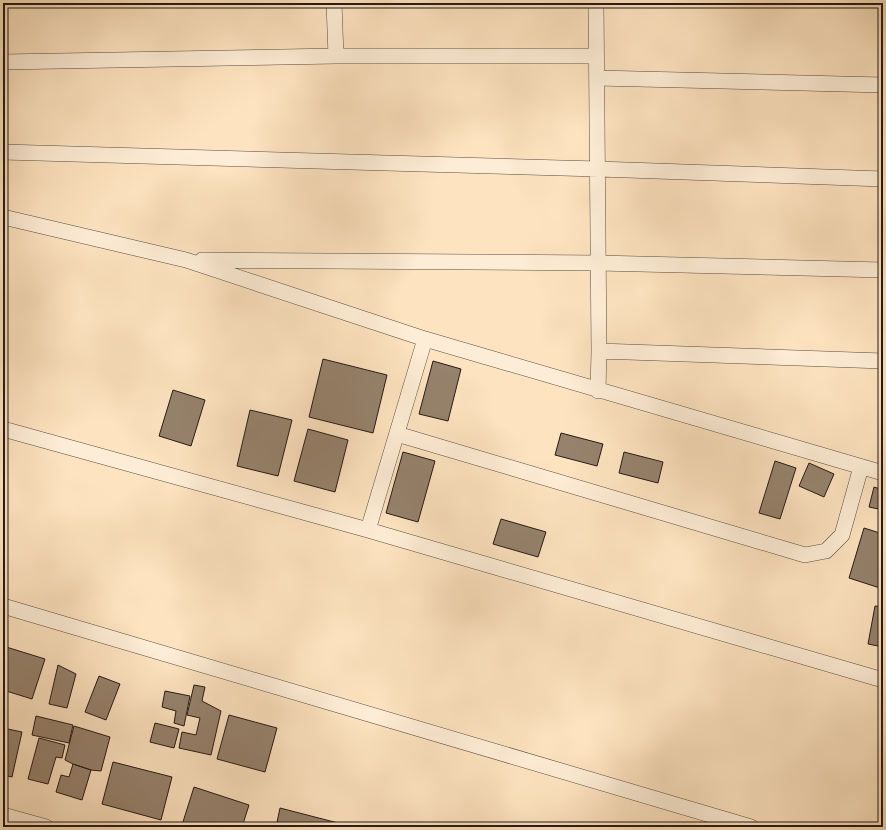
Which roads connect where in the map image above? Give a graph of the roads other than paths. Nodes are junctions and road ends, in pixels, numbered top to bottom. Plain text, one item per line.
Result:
1 (334, 3) edge
2 (596, 3) edge
3 (336, 56) junction
4 (596, 56) junction
5 (3, 62) edge
6 (597, 78) junction
7 (883, 85) edge
8 (3, 152) edge
9 (598, 169) junction
10 (883, 179) edge
11 (3, 217) edge
12 (186, 260) junction
13 (598, 263) junction
14 (883, 270) edge
15 (425, 339) junction
16 (599, 351) junction
17 (883, 361) edge
18 (598, 391) junction
19 (3, 429) edge
20 (397, 434) junction
21 (861, 467) junction
22 (883, 474) edge
23 (368, 530) junction
24 (3, 606) edge
25 (883, 680) edge
26 (3, 815) edge
27 (46, 827) edge
28 (751, 827) edge

1 - 3 street
2 - 4 street
3 - 4 street
3 - 5 street
4 - 6 street
6 - 7 street
6 - 9 street
8 - 9 street
9 - 10 street
9 - 13 street
11 - 12 street
12 - 13 street
12 - 15 street
13 - 14 street
13 - 16 street
15 - 18 street
15 - 20 street
16 - 17 street
16 - 18 street
18 - 21 street
19 - 23 street
20 - 21 street
20 - 23 street
21 - 22 street
23 - 25 street
24 - 28 street
26 - 27 street

